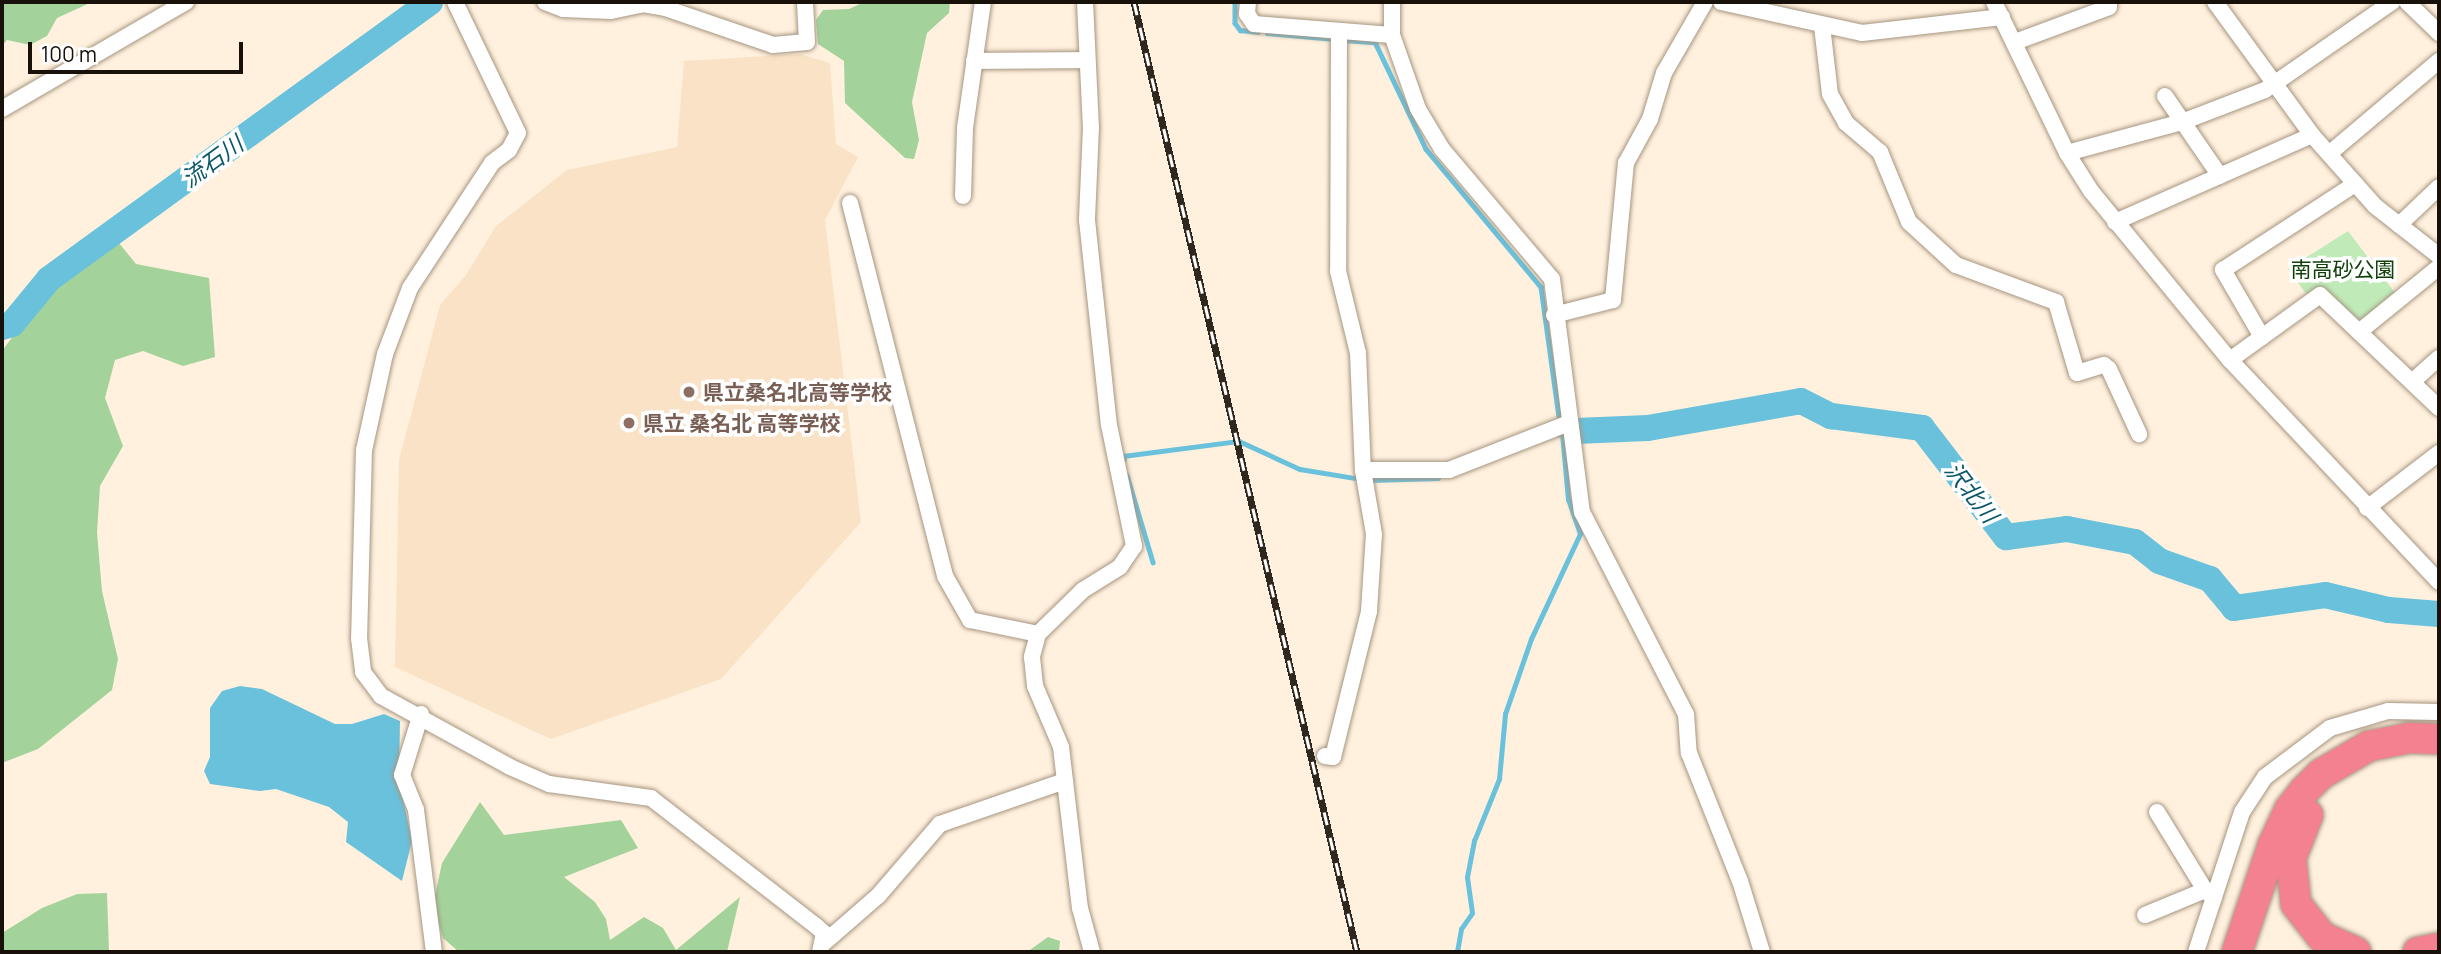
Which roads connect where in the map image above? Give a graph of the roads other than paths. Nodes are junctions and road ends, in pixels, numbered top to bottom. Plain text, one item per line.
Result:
1 (186, 2) edge
2 (455, 2) edge
3 (545, 2) edge
4 (805, 2) edge
5 (983, 2) edge
6 (1085, 2) edge
7 (1248, 2) edge
8 (1392, 2) edge
9 (1705, 2) edge
10 (1721, 2) edge
11 (1994, 2) edge
12 (2109, 2) edge
13 (2392, 2) edge
14 (2407, 2) edge
15 (2222, 4) edge
16 (2003, 18) junction
17 (1822, 26) junction
18 (1339, 31) junction
19 (2439, 33) edge
20 (1392, 35) junction
21 (2015, 42) junction
22 (1087, 60) junction
23 (974, 61) junction
24 (2439, 61) edge
25 (2275, 85) junction
26 (2165, 96) dead end
27 (2, 109) edge
28 (2182, 122) junction
29 (2312, 135) junction
30 (2067, 153) junction
31 (2330, 153) junction
32 (2220, 176) junction
33 (2355, 184) junction
34 (2439, 187) edge
35 (963, 196) dead end
36 (850, 203) dead end
37 (2115, 222) junction
38 (2399, 225) junction
39 (2439, 256) edge
40 (2439, 267) edge
41 (1555, 315) junction
42 (2359, 332) junction
43 (2262, 337) junction
44 (2439, 358) edge
45 (2230, 360) junction
46 (2412, 382) junction
47 (2439, 408) edge
48 (1569, 423) junction
49 (2139, 433) dead end
50 (2439, 453) edge
51 (1363, 470) junction
52 (2367, 508) junction
53 (2439, 582) edge
54 (1038, 634) junction
55 (2439, 712) edge
56 (421, 714) junction
57 (2439, 739) edge
58 (1325, 756) dead end
59 (2439, 756) edge
60 (1065, 781) junction
61 (2157, 811) dead end
62 (2210, 894) junction
63 (2145, 915) dead end
64 (822, 947) edge
65 (2439, 948) edge
66 (434, 952) edge
67 (1092, 952) edge
68 (1762, 952) edge
69 (2196, 952) edge
70 (2237, 952) edge
71 (2356, 952) edge
72 (2418, 952) edge

1 - 27 street
2 - 56 street
3 - 4 street
5 - 23 street
6 - 22 street
7 - 18 street
8 - 20 street
9 - 41 street
10 - 17 street
11 - 16 street
12 - 21 street
13 - 25 street
14 - 19 street
15 - 25 street
16 - 17 street
16 - 21 street
17 - 49 street
18 - 20 street
18 - 51 street
20 - 41 street
21 - 30 street
22 - 23 street
22 - 54 street
23 - 35 street
24 - 31 street
25 - 28 street
25 - 29 street
26 - 28 street
28 - 30 street
28 - 32 street
29 - 31 street
29 - 32 street
30 - 37 street
31 - 33 street
32 - 37 street
33 - 38 street
33 - 43 street
34 - 38 street
36 - 54 street
37 - 45 street
38 - 39 street
40 - 42 street
41 - 48 street
42 - 43 street
42 - 46 street
43 - 45 street
44 - 46 street
45 - 52 street
46 - 47 street
48 - 51 street
48 - 68 street
50 - 52 street
51 - 58 street
52 - 53 street
54 - 60 street
55 - 62 street
56 - 64 street
56 - 66 street
57 - 70 highway
59 - 71 highway
60 - 64 street
60 - 67 street
61 - 62 street
62 - 63 street
62 - 69 street
65 - 72 highway

